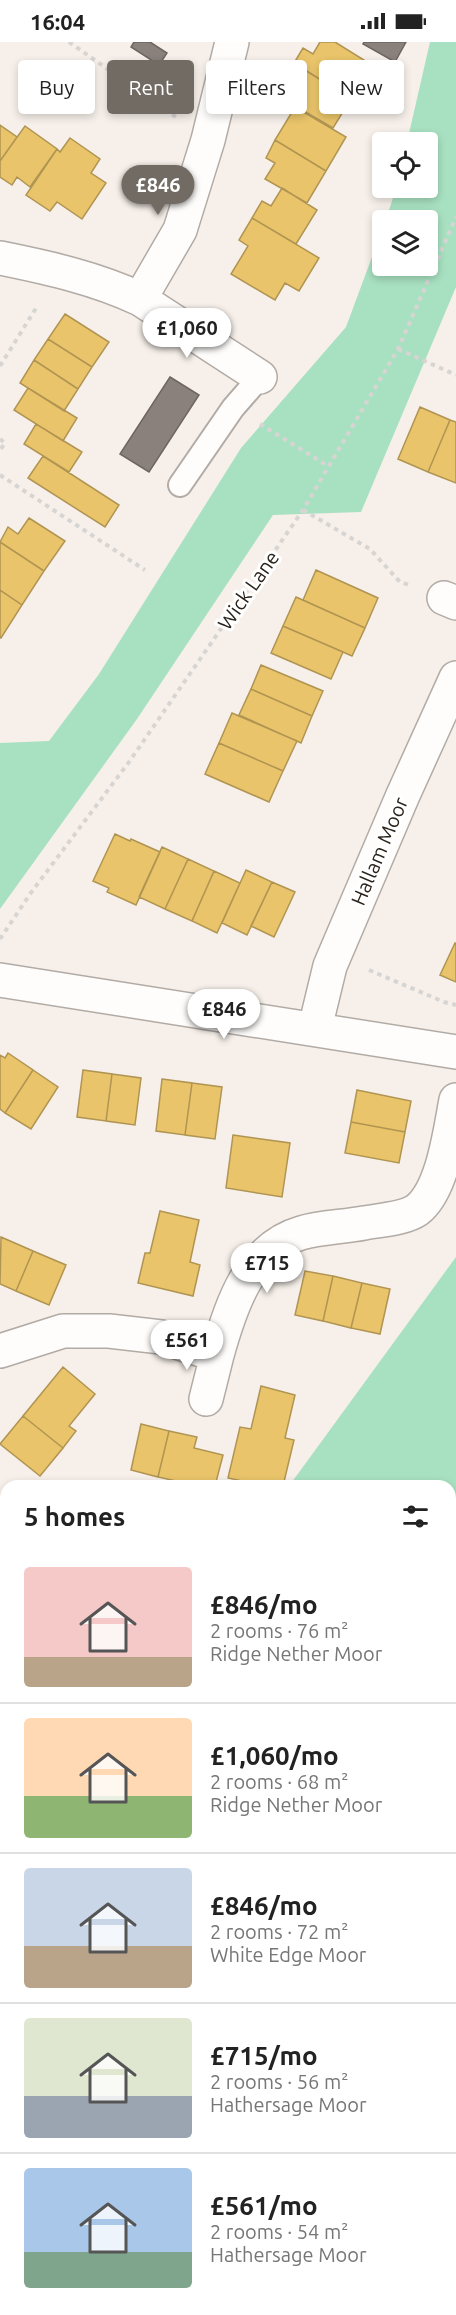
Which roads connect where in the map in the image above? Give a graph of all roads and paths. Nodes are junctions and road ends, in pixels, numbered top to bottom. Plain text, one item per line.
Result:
1 (69, 42) edge
2 (232, 42) edge
3 (208, 140) junction
4 (456, 217) edge
5 (0, 258) edge
6 (43, 297) dead end
7 (140, 299) junction
8 (398, 349) junction
9 (0, 366) edge
10 (456, 375) edge
11 (260, 377) joint
12 (233, 408) junction
13 (0, 439) edge
14 (0, 450) edge
15 (328, 466) junction
16 (0, 475) edge
17 (180, 485) dead end
18 (303, 510) junction
19 (145, 570) dead end
20 (450, 601) edge
21 (456, 678) edge
22 (0, 939) edge
23 (335, 955) junction
24 (0, 980) edge
25 (456, 1005) edge
26 (315, 1028) junction
27 (456, 1052) edge
28 (456, 1100) edge
29 (0, 1351) edge
30 (217, 1355) junction
31 (206, 1399) dead end

1 - 3 path
2 - 3 main road
3 - 7 main road
4 - 8 path, Wick Lane
5 - 7 main road
6 - 9 path
7 - 11 main road
8 - 10 path
8 - 15 path, Wick Lane
11 - 12 lane
12 - 15 path
12 - 17 lane
13 - 14 path
15 - 18 path, Wick Lane
16 - 19 path
18 - 20 path
18 - 22 path, Wick Lane
21 - 23 main road, Hallam Moor
23 - 25 path
23 - 26 main road, Hallam Moor
24 - 26 main road
26 - 27 main road
28 - 30 main road
29 - 30 main road
30 - 31 main road

